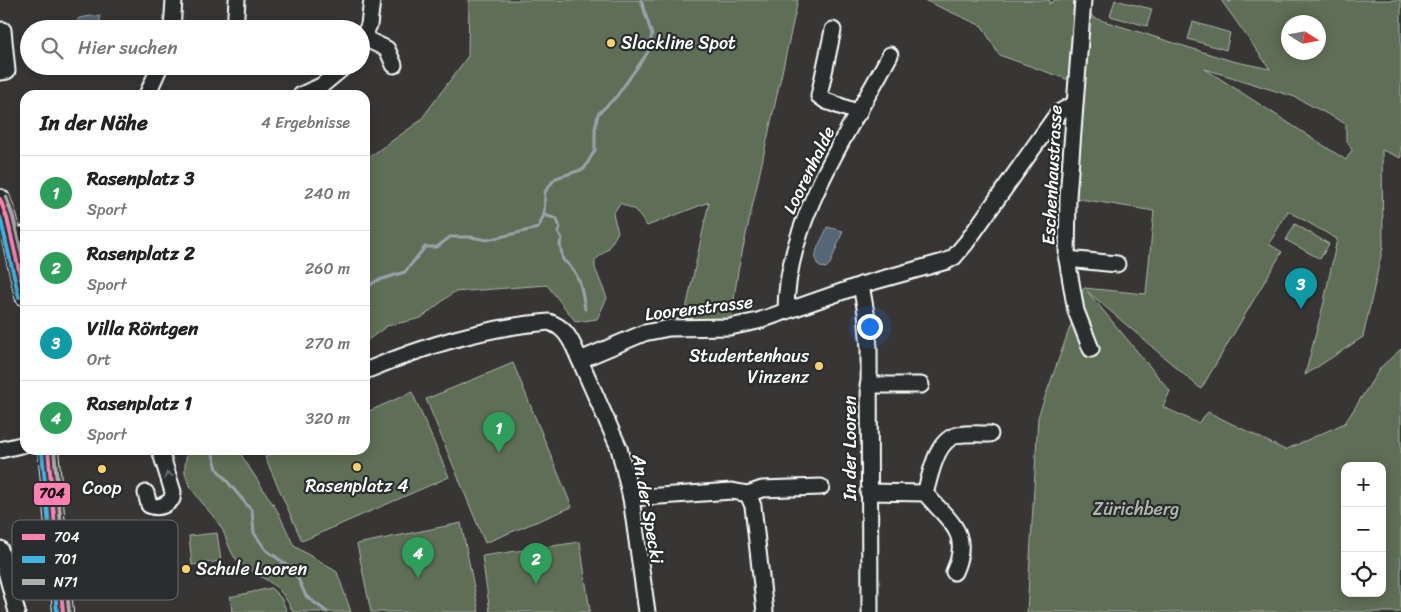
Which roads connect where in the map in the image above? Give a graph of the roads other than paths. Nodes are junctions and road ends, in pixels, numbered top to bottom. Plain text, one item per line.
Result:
1 (174, 0) edge
2 (237, 0) edge
3 (372, 0) edge
4 (1083, 0) edge
5 (173, 20) edge
6 (236, 20) edge
7 (370, 20) edge
8 (4, 30) dead end
9 (833, 30) dead end
10 (370, 43) edge
11 (890, 55) dead end
12 (394, 65) dead end
13 (0, 72) edge
14 (156, 75) edge
15 (336, 75) edge
16 (149, 90) edge
17 (315, 90) edge
18 (1074, 104) junction
19 (859, 112) junction
20 (0, 199) edge
21 (19, 236) edge
22 (1067, 259) junction
23 (1116, 264) dead end
24 (861, 285) junction
25 (786, 311) junction
26 (1091, 349) dead end
27 (580, 360) junction
28 (370, 369) edge
29 (922, 384) dead end
30 (868, 385) junction
31 (990, 434) dead end
32 (20, 445) edge
33 (0, 450) edge
34 (48, 455) edge
35 (162, 455) edge
36 (821, 487) dead end
37 (868, 492) junction
38 (146, 493) dead end
39 (925, 493) junction
40 (748, 494) junction
41 (631, 498) junction
42 (54, 520) edge
43 (0, 549) edge
44 (954, 572) dead end
45 (12, 593) edge
46 (647, 612) edge
47 (766, 612) edge
48 (870, 612) edge

1 - 5 street
2 - 6 street
3 - 7 street
4 - 18 street, Eschenhaustrasse
8 - 13 street
9 - 19 street
10 - 12 street
11 - 19 street, Loorenhalde
14 - 16 street
15 - 17 street
18 - 22 street, Eschenhaustrasse
18 - 24 street, Loorenstrasse
19 - 25 street, Loorenhalde
20 - 21 main road
22 - 23 street
22 - 26 street, Eschenhaustrasse
24 - 25 street, Loorenstrasse
24 - 30 street, In der Looren
25 - 27 street, Loorenstrasse
27 - 28 street
27 - 41 street, An der Specki
29 - 30 street
30 - 37 street, In der Looren
31 - 39 street
32 - 33 street
34 - 42 main road
38 -> 35 street
36 - 40 street
37 - 39 street
37 - 48 street, In der Looren
39 - 44 street
40 - 41 street
40 - 47 street
41 - 46 street, An der Specki
43 - 45 street

